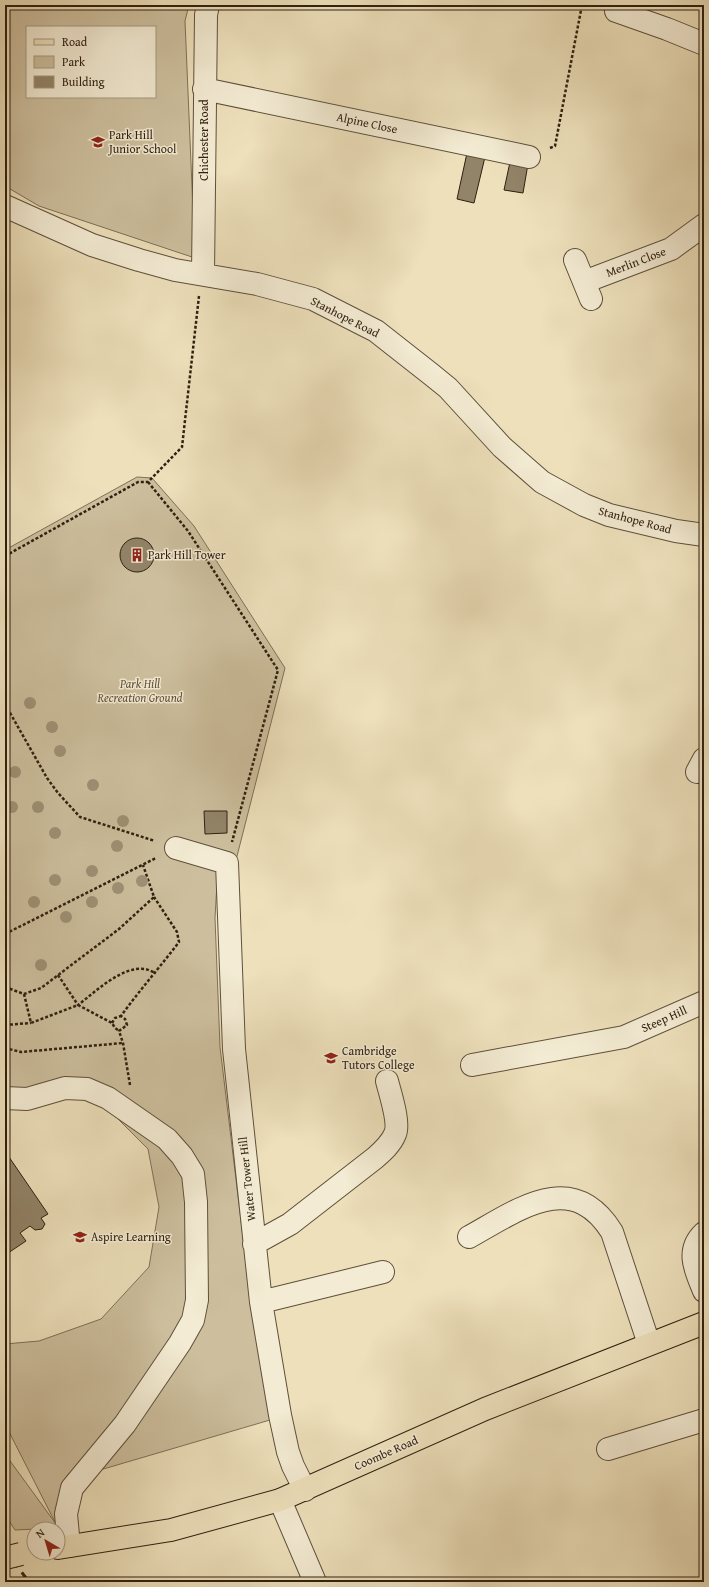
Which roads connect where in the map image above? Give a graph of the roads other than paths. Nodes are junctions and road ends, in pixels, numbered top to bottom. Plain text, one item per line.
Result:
1 (208, 5) edge
2 (616, 11) dead end
3 (704, 44) edge
4 (204, 88) junction
5 (529, 157) road end
6 (5, 206) edge
7 (704, 225) edge
8 (576, 260) dead end
9 (203, 274) junction
10 (704, 535) edge
11 (176, 848) road end
12 (704, 1002) edge
13 (472, 1065) dead end
14 (388, 1081) dead end
15 (5, 1098) edge
16 (704, 1233) edge
17 (469, 1236) dead end
18 (254, 1244) junction
19 (382, 1272) dead end
20 (704, 1291) edge
21 (261, 1302) junction
22 (704, 1323) edge
23 (649, 1344) junction
24 (704, 1420) edge
25 (608, 1449) dead end
26 (305, 1490) junction
27 (280, 1500) junction
28 (66, 1521) edge
29 (66, 1547) edge
30 (315, 1582) edge

1 - 4 street, Chichester Road
2 - 3 street
4 - 5 street, Alpine Close
4 - 9 street, Chichester Road
6 - 9 street, Stanhope Road
7 - 8 street, Merlin Close
9 - 10 street, Stanhope Road
11 - 18 street, Water Tower Hill
12 - 13 street, Steep Hill
14 - 18 street
15 - 28 street
16 - 20 street
17 - 23 street
18 - 21 street, Water Tower Hill
19 - 21 street
21 - 26 street, Water Tower Hill
22 - 23 main road, Coombe Road
23 - 26 main road, Coombe Road
24 - 25 street
26 - 27 main road, Coombe Road
27 - 29 main road, Coombe Road
27 - 30 street

